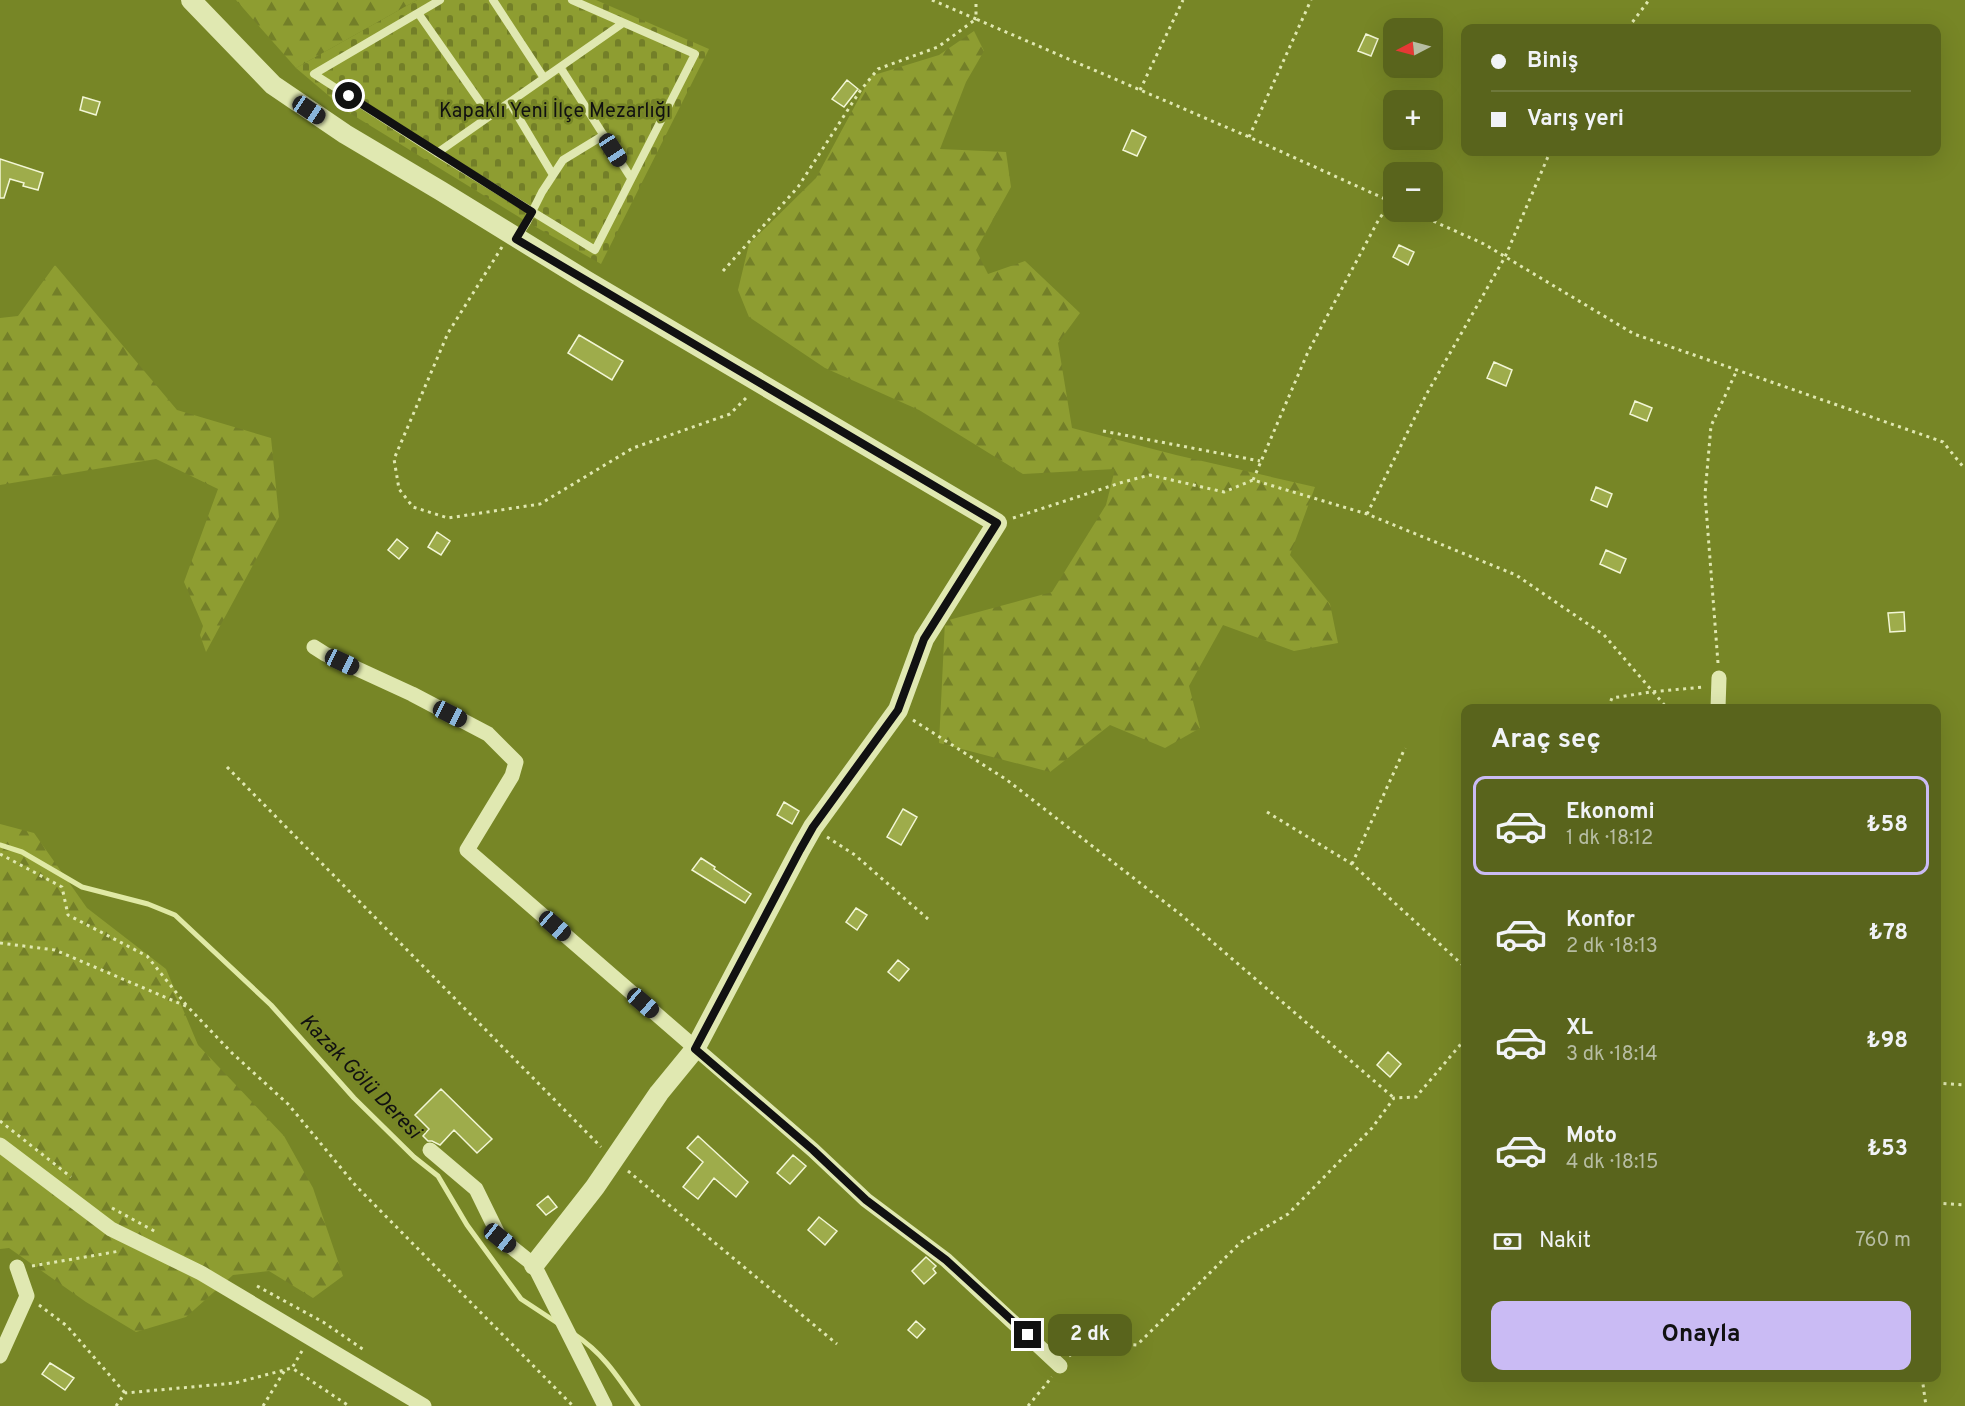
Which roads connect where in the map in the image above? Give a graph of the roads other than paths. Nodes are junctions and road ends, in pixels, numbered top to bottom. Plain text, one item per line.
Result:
1 (191, 0) edge
2 (440, 0) edge
3 (493, 0) edge
4 (572, 0) edge
5 (418, 13) junction
6 (624, 22) junction
7 (560, 67) junction
8 (544, 78) junction
9 (510, 103) junction
10 (490, 116) junction
11 (604, 135) junction
12 (437, 153) junction
13 (553, 175) junction
14 (631, 178) junction
15 (532, 212) junction
16 (513, 237) junction
17 (314, 647) dead end
18 (1719, 678) road end
19 (1718, 704) edge
20 (695, 1049) junction
21 (0, 1145) edge
22 (430, 1150) dead end
23 (534, 1265) junction
24 (17, 1267) road end
25 (0, 1356) edge
26 (1060, 1366) road end
27 (424, 1406) edge
28 (605, 1406) edge

1 - 16 street
2 - 5 lane
3 - 8 lane
4 - 6 lane
5 - 10 lane
5 - 12 lane
6 - 7 lane
6 - 14 lane
7 - 8 lane
7 - 11 lane
8 - 9 lane
9 - 10 lane
9 - 13 lane
10 - 12 lane
11 - 13 lane
11 - 14 lane
12 - 15 lane
13 - 15 lane
14 - 15 lane
15 - 16 lane
16 - 20 street
17 - 20 street
18 - 19 street
20 - 23 street
20 - 26 street
21 - 27 street
22 - 23 street
23 - 28 street
24 - 25 street

